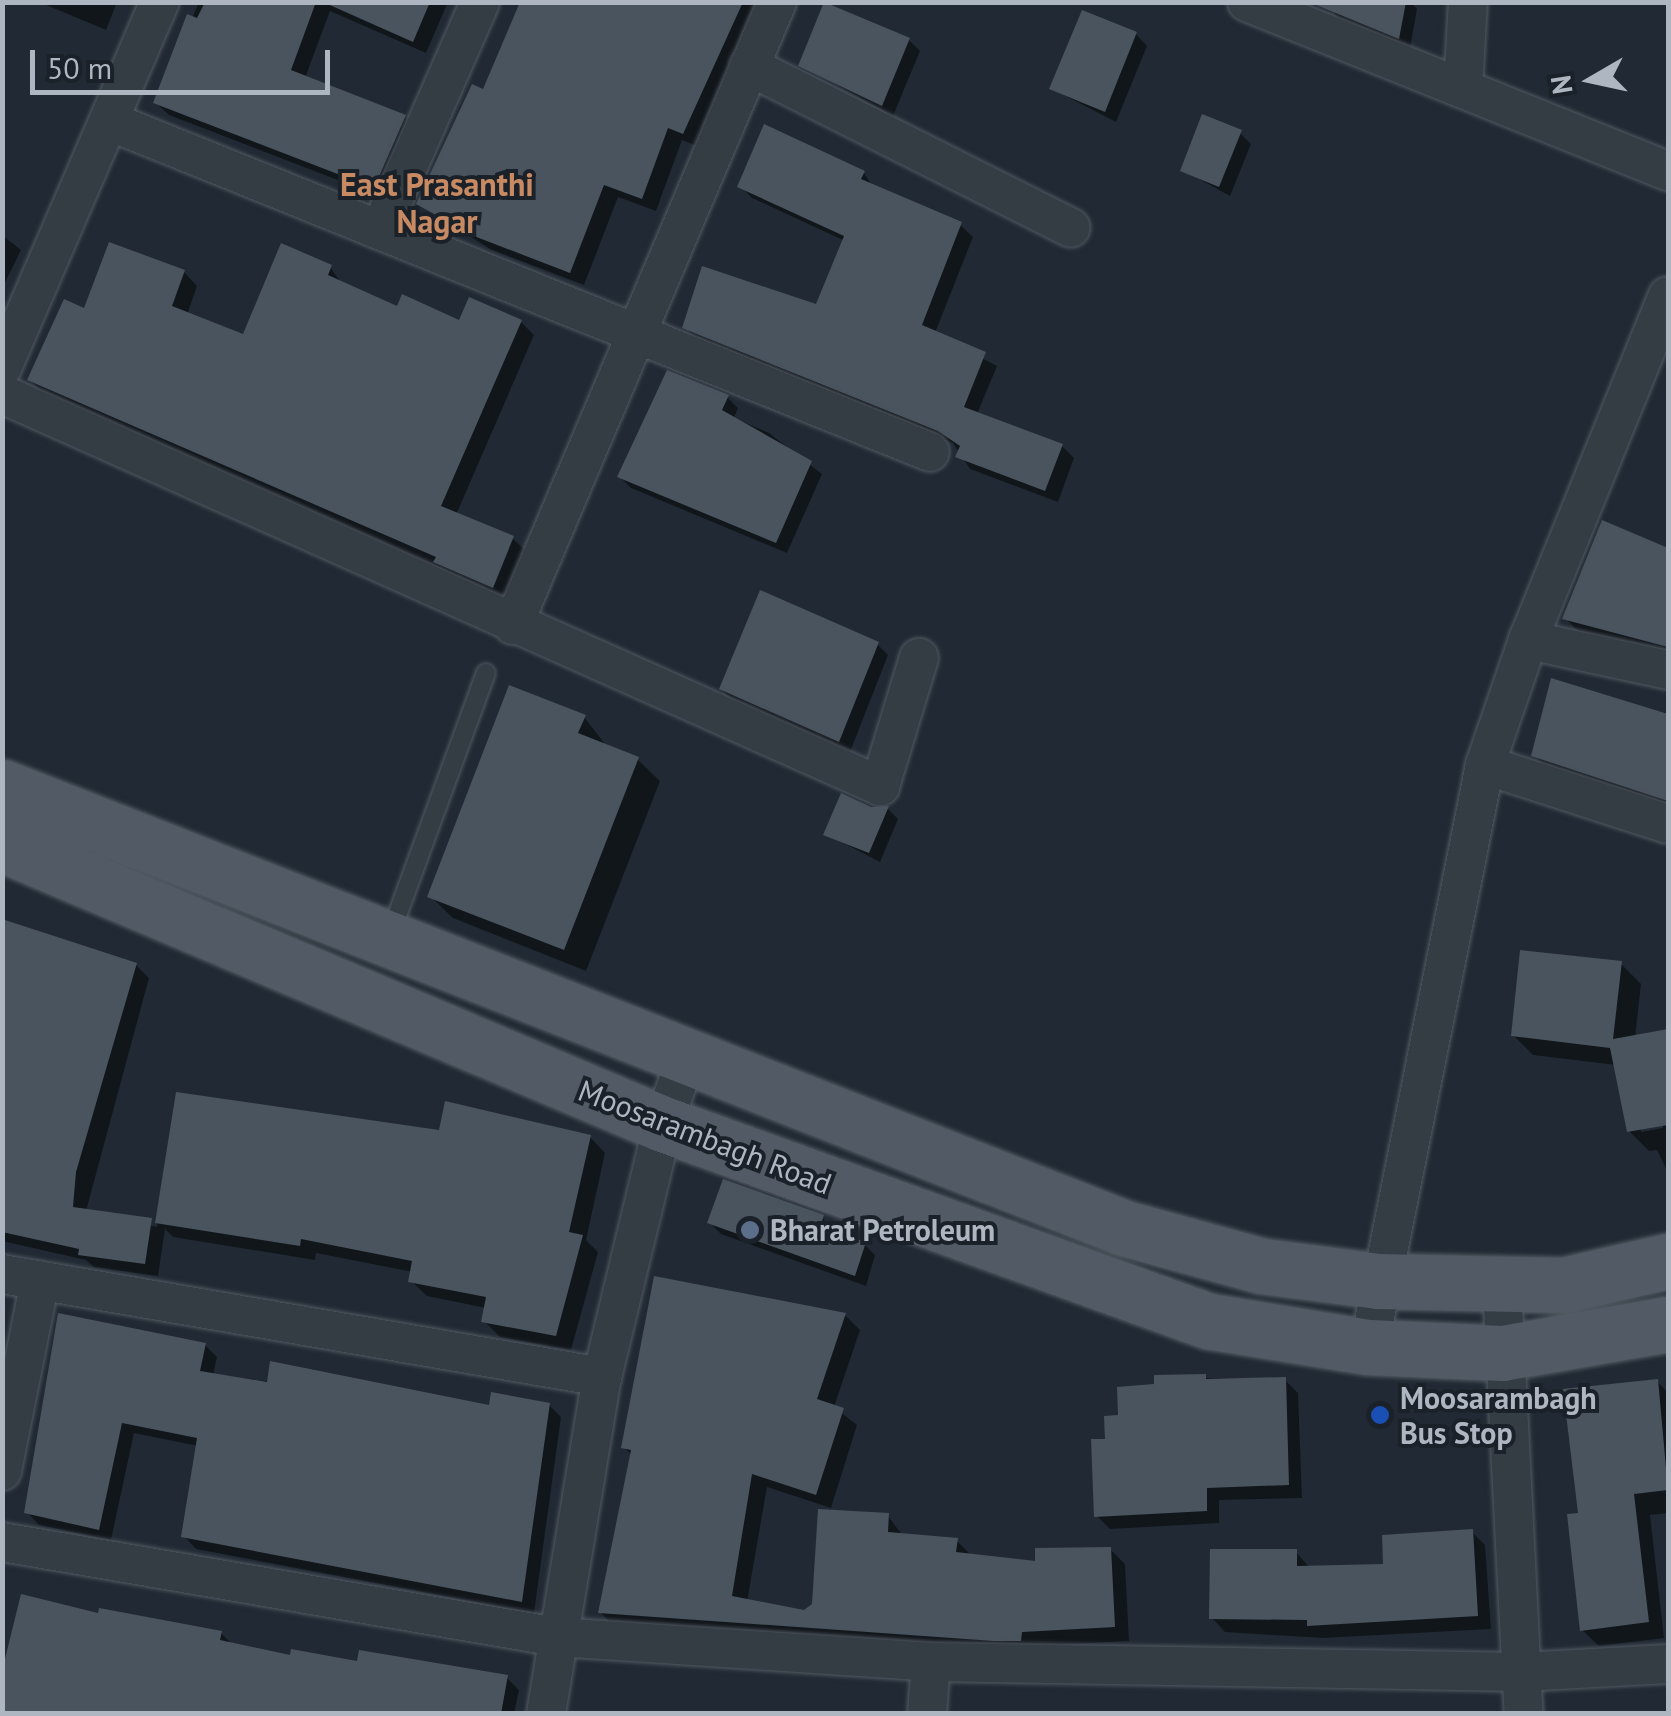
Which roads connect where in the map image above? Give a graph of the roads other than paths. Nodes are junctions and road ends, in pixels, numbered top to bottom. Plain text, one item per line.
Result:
1 (160, 2) edge
2 (480, 2) edge
3 (776, 2) edge
4 (1247, 2) edge
5 (1468, 2) edge
6 (748, 66) junction
7 (1462, 88) junction
8 (108, 121) junction
9 (1668, 171) edge
10 (381, 228) junction
11 (1072, 228) dead end
12 (1668, 296) edge
13 (633, 329) junction
14 (2, 368) edge
15 (1656, 374) edge
16 (2, 394) edge
17 (930, 452) dead end
18 (513, 625) junction
19 (1528, 640) junction
20 (919, 658) dead end
21 (1668, 670) edge
22 (486, 673) dead end
23 (1485, 765) junction
24 (2, 787) edge
25 (1668, 824) edge
26 (2, 844) edge
27 (387, 943) junction
28 (686, 1058) junction
29 (662, 1124) junction
30 (1668, 1260) edge
31 (2, 1274) edge
32 (40, 1281) junction
33 (1378, 1281) junction
34 (1502, 1288) junction
35 (1668, 1324) edge
36 (1370, 1347) junction
37 (1502, 1352) junction
38 (602, 1377) junction
39 (2, 1471) edge
40 (2, 1542) edge
41 (557, 1637) junction
42 (931, 1662) junction
43 (1668, 1664) edge
44 (1522, 1672) junction
45 (546, 1714) edge
46 (927, 1714) edge
47 (1524, 1714) edge

1 - 8 street
2 - 10 street
3 - 6 street
4 - 7 street
5 - 7 street
6 - 11 street
6 - 13 street
7 - 9 street
8 - 10 street
8 - 14 street
10 - 13 street
12 - 15 street
13 - 17 street
13 - 18 street
15 - 19 street
16 - 18 street
18 - 20 street
19 - 21 street
19 - 23 street
22 - 27 lane
23 - 25 street
23 - 33 street
24 - 27 main road
26 - 29 main road, Moosarambagh Road
27 - 28 main road
28 - 29 street
28 - 33 main road
29 - 36 main road, Moosarambagh Road
29 - 38 street
30 - 34 main road
31 - 32 street
32 - 38 street
32 - 39 street
33 - 34 main road
33 - 36 street
34 - 37 street
35 - 37 main road, Moosarambagh Road
36 - 37 main road, Moosarambagh Road
37 - 44 street
38 - 41 street
40 - 41 street
41 - 42 street
41 - 45 street
42 - 44 street
42 - 46 street
43 - 44 street
44 - 47 street

